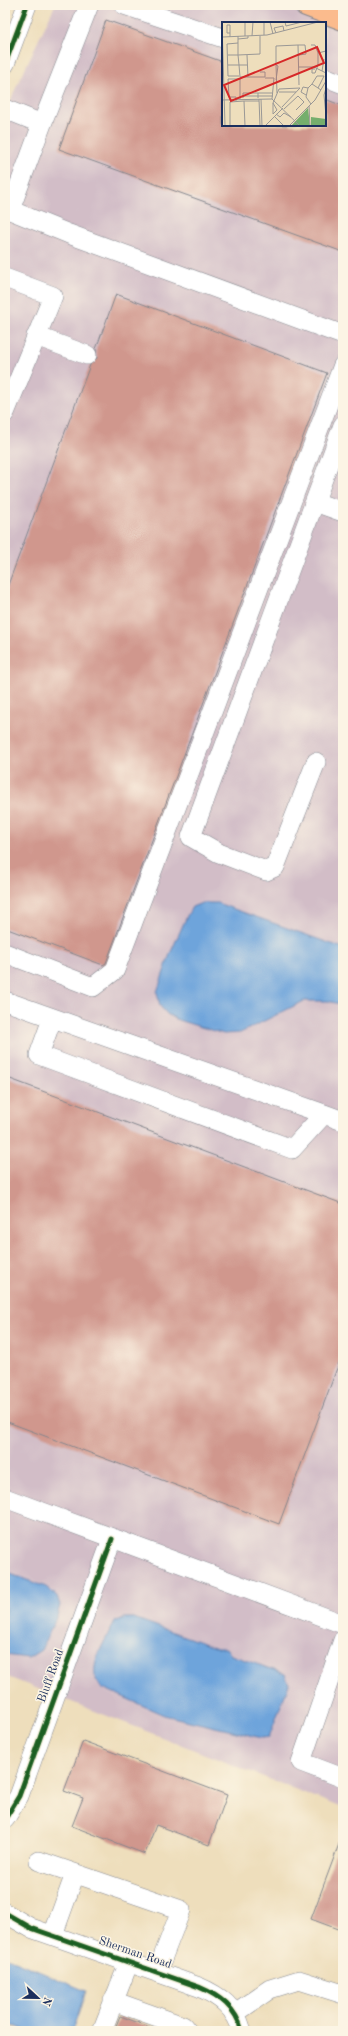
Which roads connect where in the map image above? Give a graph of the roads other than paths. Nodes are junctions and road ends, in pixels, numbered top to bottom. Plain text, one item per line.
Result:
1 (27, 5) edge
2 (89, 5) edge
3 (124, 5) edge
4 (306, 5) edge
5 (343, 19) edge
6 (222, 38) edge
7 (5, 64) edge
8 (326, 78) edge
9 (343, 84) edge
10 (5, 109) edge
11 (42, 124) junction
12 (8, 209) edge
13 (5, 278) edge
14 (343, 335) edge
15 (36, 336) junction
16 (87, 355) dead end
17 (343, 365) edge
18 (5, 413) edge
19 (343, 425) edge
20 (315, 502) junction
21 (343, 512) edge
22 (316, 762) dead end
23 (5, 953) edge
24 (5, 1001) edge
25 (52, 1019) junction
26 (324, 1114) junction
27 (343, 1121) edge
28 (5, 1498) edge
29 (112, 1539) junction
30 (343, 1624) edge
31 (343, 1640) edge
32 (343, 1778) edge
33 (5, 1819) edge
34 (39, 1862) dead end
35 (75, 1874) junction
36 (5, 1913) edge
37 (53, 1935) junction
38 (129, 1962) junction
39 (157, 1972) junction
40 (343, 1994) edge
41 (113, 2001) junction
42 (238, 2022) edge
43 (102, 2031) edge
44 (186, 2031) edge

1 - 7 street
2 - 11 street
3 - 6 street
4 - 5 main road
8 - 9 street
10 - 11 street
11 - 12 street
12 - 14 street
13 - 15 street
15 - 16 street
15 - 18 street
17 - 23 street
19 - 20 street
20 - 21 street
20 - 22 street
24 - 25 street
25 - 26 street
25 - 26 street
26 - 27 street
28 - 29 street
29 - 30 street
29 - 33 street, Bluff Road
31 - 32 street
34 - 35 street
35 - 37 street
35 - 39 street
36 - 37 street, Sherman Road
37 - 38 street, Sherman Road
38 - 39 street, Sherman Road
38 - 41 street
39 - 42 street, Sherman Road
40 - 42 street
41 - 43 street
41 - 44 street

